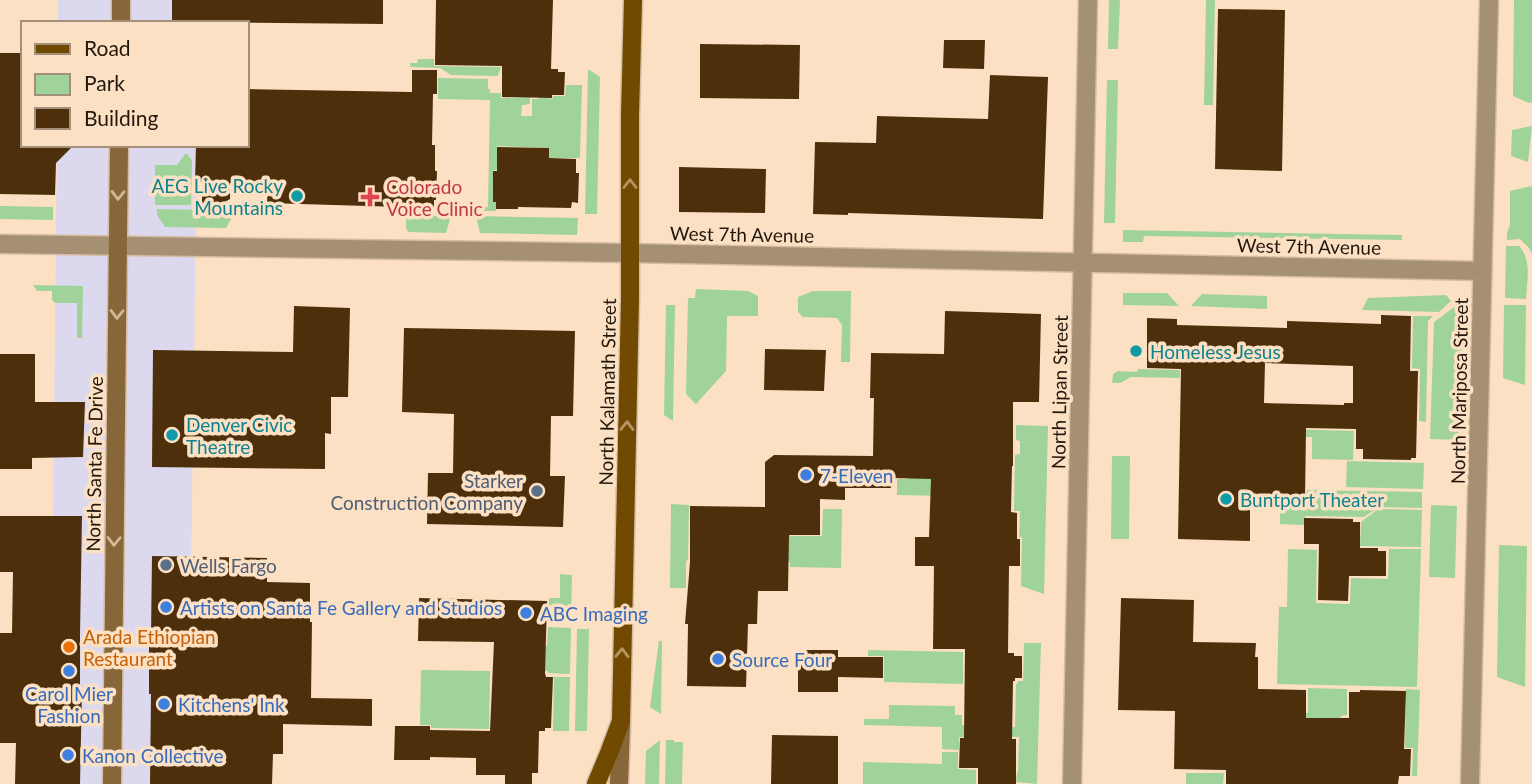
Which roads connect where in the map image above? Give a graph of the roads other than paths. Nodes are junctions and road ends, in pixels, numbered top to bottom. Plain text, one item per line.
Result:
1 (121, 0) edge
2 (633, 0) edge
3 (1087, 0) edge
4 (1489, 0) edge
5 (121, 21) edge
6 (119, 147) edge
7 (0, 244) edge
8 (117, 246) junction
9 (630, 253) junction
10 (1082, 262) junction
11 (1482, 271) junction
12 (621, 721) junction
13 (112, 784) edge
14 (596, 784) edge
15 (619, 784) edge
16 (1072, 784) edge
17 (1471, 784) edge

1 - 5 main road
9 -> 2 main road, North Kalamath Street
3 - 10 street, North Lipan Street
4 - 11 street, North Mariposa Street
6 -> 8 main road, North Santa Fe Drive
7 - 8 street, West 7th Avenue
8 - 9 street, West 7th Avenue
8 -> 13 main road, North Santa Fe Drive
9 - 10 street, West 7th Avenue
12 -> 9 main road, North Kalamath Street
10 - 11 street, West 7th Avenue
10 - 16 street, North Lipan Street
11 - 17 street, North Mariposa Street
12 - 14 main road
12 - 15 main road, North Kalamath Street

